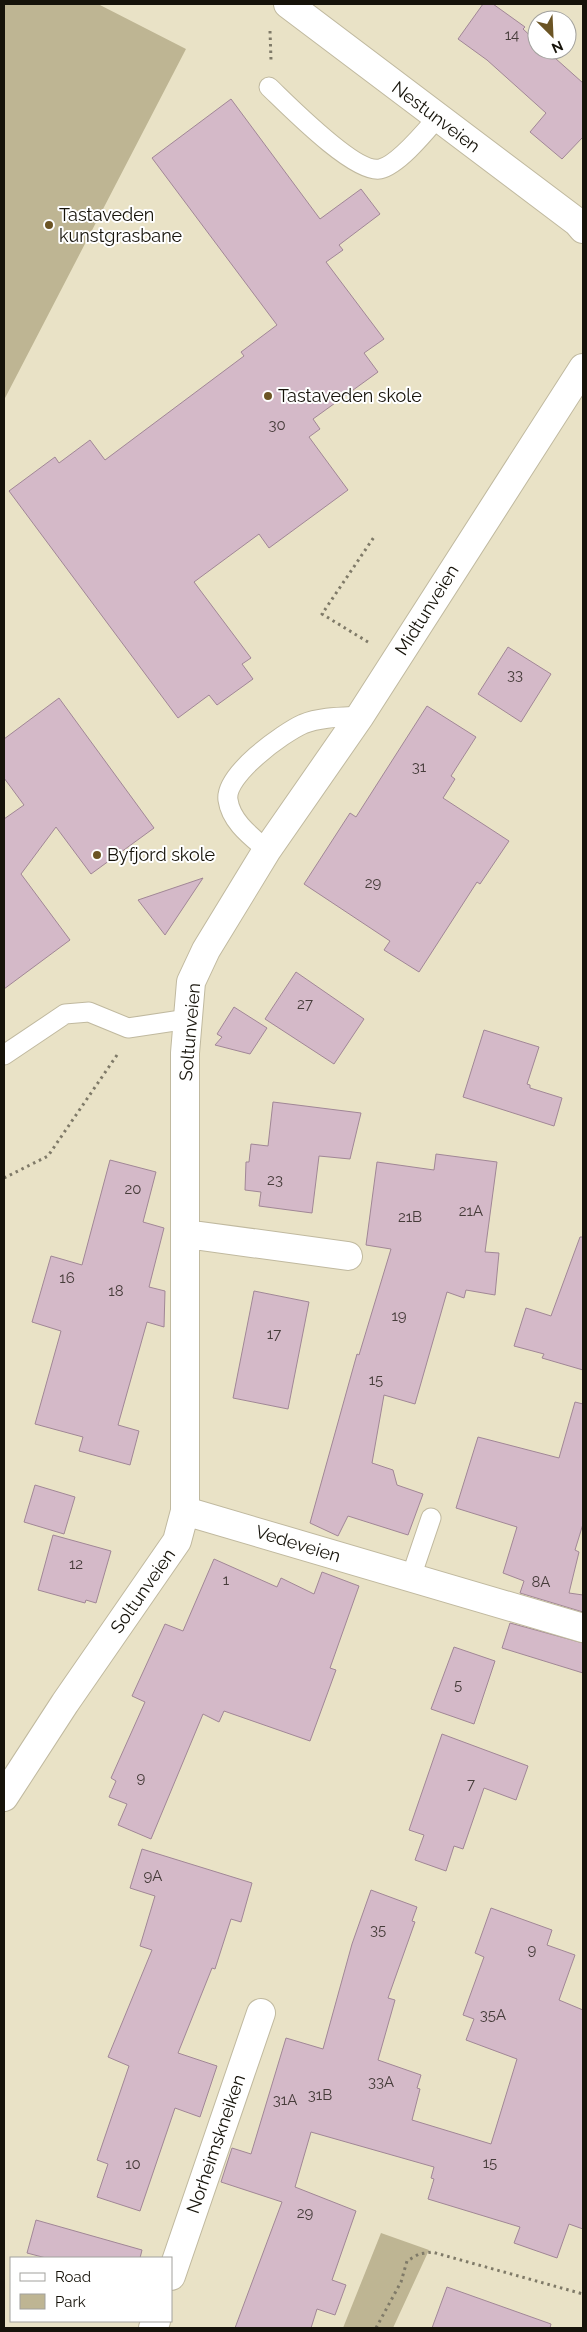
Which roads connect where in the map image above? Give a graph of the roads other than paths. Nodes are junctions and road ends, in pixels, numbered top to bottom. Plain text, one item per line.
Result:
1 (279, 13) edge
2 (269, 87) road end
3 (437, 118) junction
4 (583, 229) edge
5 (583, 368) edge
6 (360, 716) junction
7 (267, 850) junction
8 (188, 1019) junction
9 (4, 1055) edge
10 (186, 1234) junction
11 (348, 1256) dead end
12 (185, 1511) junction
13 (431, 1518) dead end
14 (411, 1577) junction
15 (583, 1628) edge
16 (4, 1797) edge
17 (260, 2013) dead end
18 (172, 2273) edge

1 - 3 street, Nestunveien
2 - 3 lane
3 - 4 street, Nestunveien
5 - 6 street, Midtunveien
6 - 7 street, Midtunveien
6 - 7 lane
7 - 8 street, Soltunveien
8 - 9 lane
8 - 10 street, Soltunveien
10 - 11 street
10 - 12 street, Soltunveien
12 - 14 street, Vedeveien
12 - 16 street, Soltunveien
13 - 14 lane
14 - 15 street, Vedeveien
17 - 18 street, Norheimskneiken

